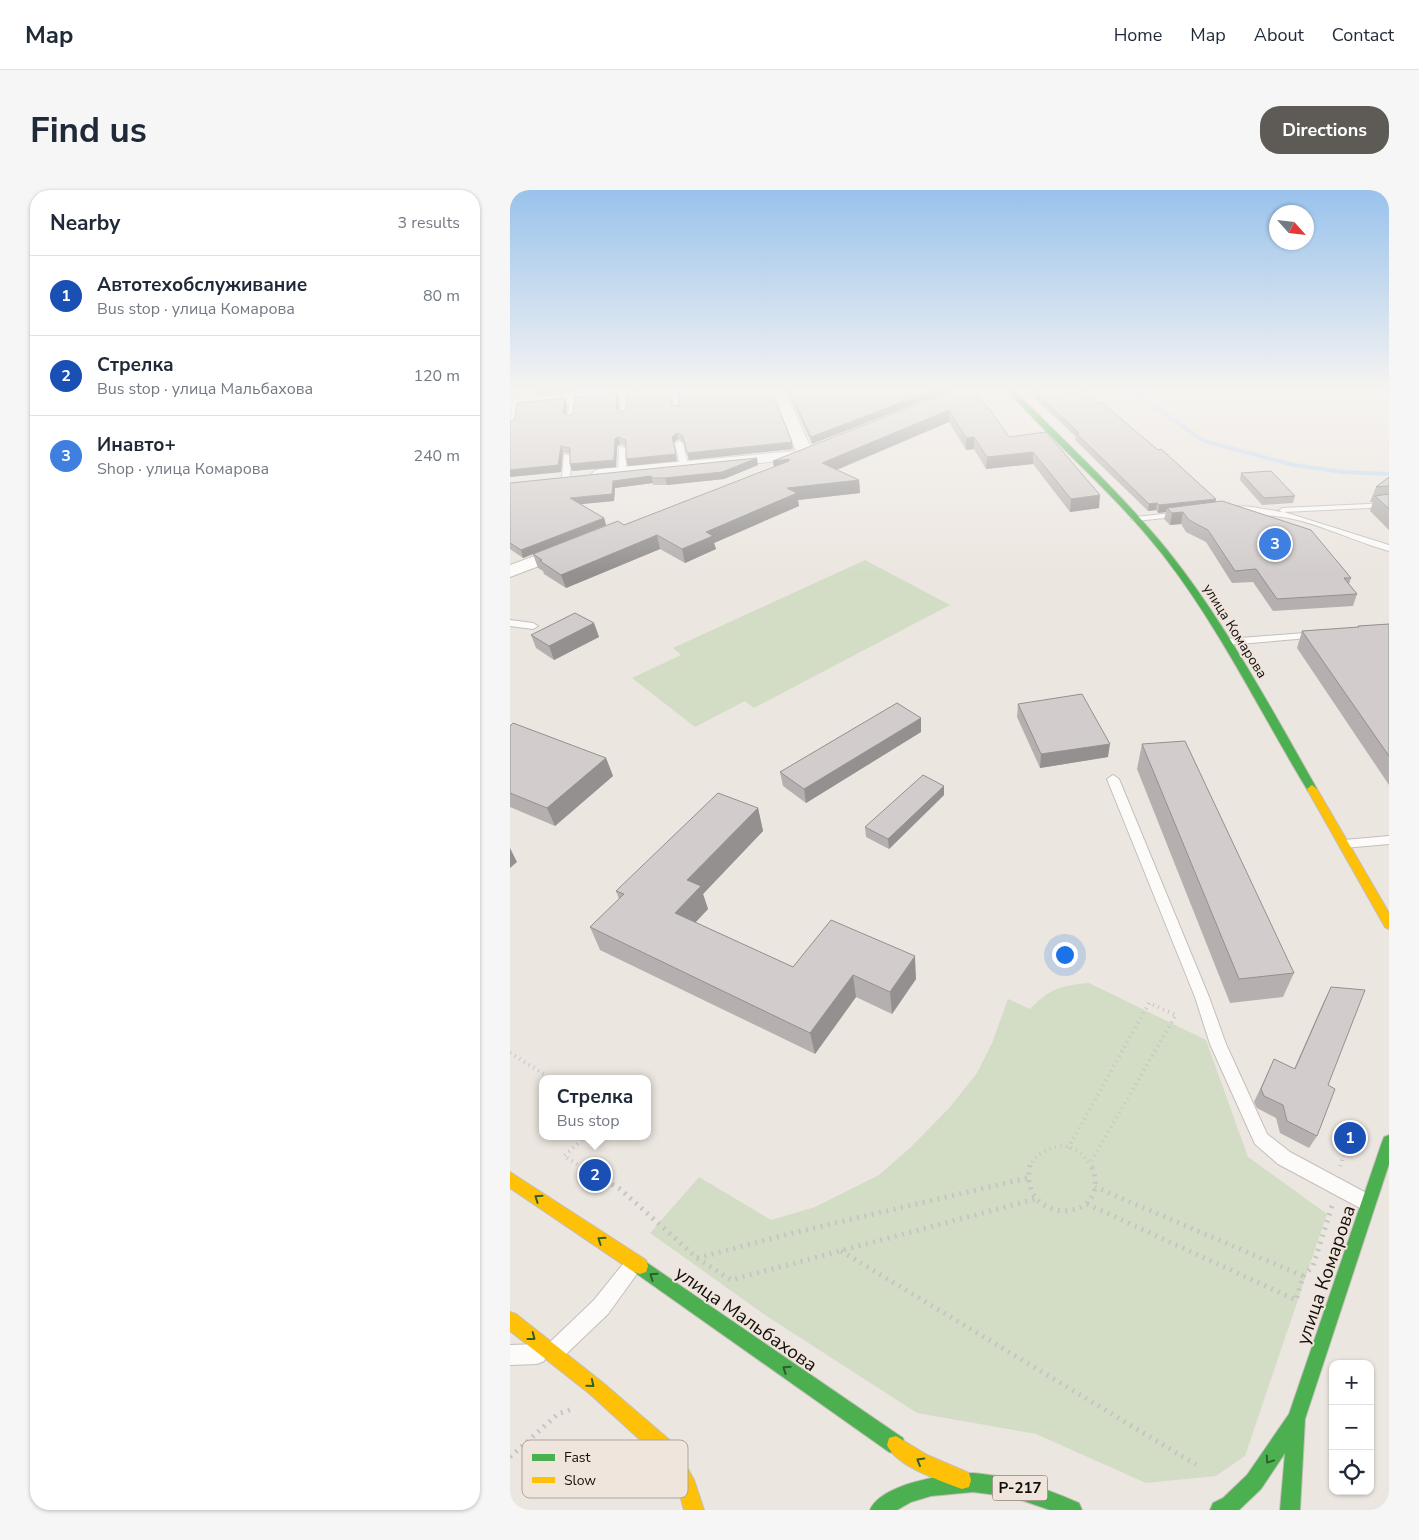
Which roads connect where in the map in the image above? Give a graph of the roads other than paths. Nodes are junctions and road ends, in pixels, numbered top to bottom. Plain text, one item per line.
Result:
1 (622, 451) edge
2 (681, 451) edge
3 (804, 451) edge
4 (814, 451) edge
5 (1069, 451) edge
6 (804, 455) junction
7 (567, 456) edge
8 (684, 465) junction
9 (622, 472) junction
10 (760, 472) edge
11 (566, 478) junction
12 (548, 480) edge
13 (1389, 505) edge
14 (1216, 510) edge
15 (1258, 511) junction
16 (1189, 513) edge
17 (1135, 519) junction
18 (582, 543) edge
19 (1389, 548) edge
20 (510, 571) edge
21 (510, 623) edge
22 (533, 626) dead end
23 (1332, 633) edge
24 (1227, 642) junction
25 (1113, 779) dead end
26 (1389, 840) edge
27 (1344, 844) junction
28 (1389, 924) edge
29 (1389, 1142) edge
30 (510, 1179) edge
31 (1369, 1203) junction
32 (635, 1263) junction
33 (510, 1320) edge
34 (553, 1353) junction
35 (510, 1355) edge
36 (1296, 1419) junction
37 (654, 1440) edge
38 (964, 1481) junction
39 (688, 1489) edge
40 (694, 1510) edge
41 (880, 1510) edge
42 (1072, 1510) edge
43 (1220, 1510) edge
44 (1290, 1510) edge

1 - 9 lane
2 - 8 lane
3 - 6 street
4 - 6 street
5 - 17 main road, улица Комарова
6 - 8 street
6 - 10 street
7 - 11 lane
8 - 9 street
9 - 11 street
11 - 12 street
13 - 15 lane
14 - 15 lane
15 - 19 lane
16 - 17 lane
17 - 24 main road, улица Комарова
18 - 20 street
21 - 22 lane
23 - 24 lane
24 - 27 main road, улица Комарова
25 - 31 lane
26 - 27 lane
27 - 28 main road, улица Комарова
29 - 31 main road, улица Комарова
32 -> 30 main road, улица Мальбахова
31 - 36 main road, улица Комарова
32 - 34 lane
38 -> 32 main road, улица Мальбахова
33 -> 34 main road
34 - 35 lane
34 -> 37 main road
36 -> 43 main road
36 - 44 main road
38 - 41 main road, Р-217
38 - 42 main road, Р-217
39 -> 40 main road

